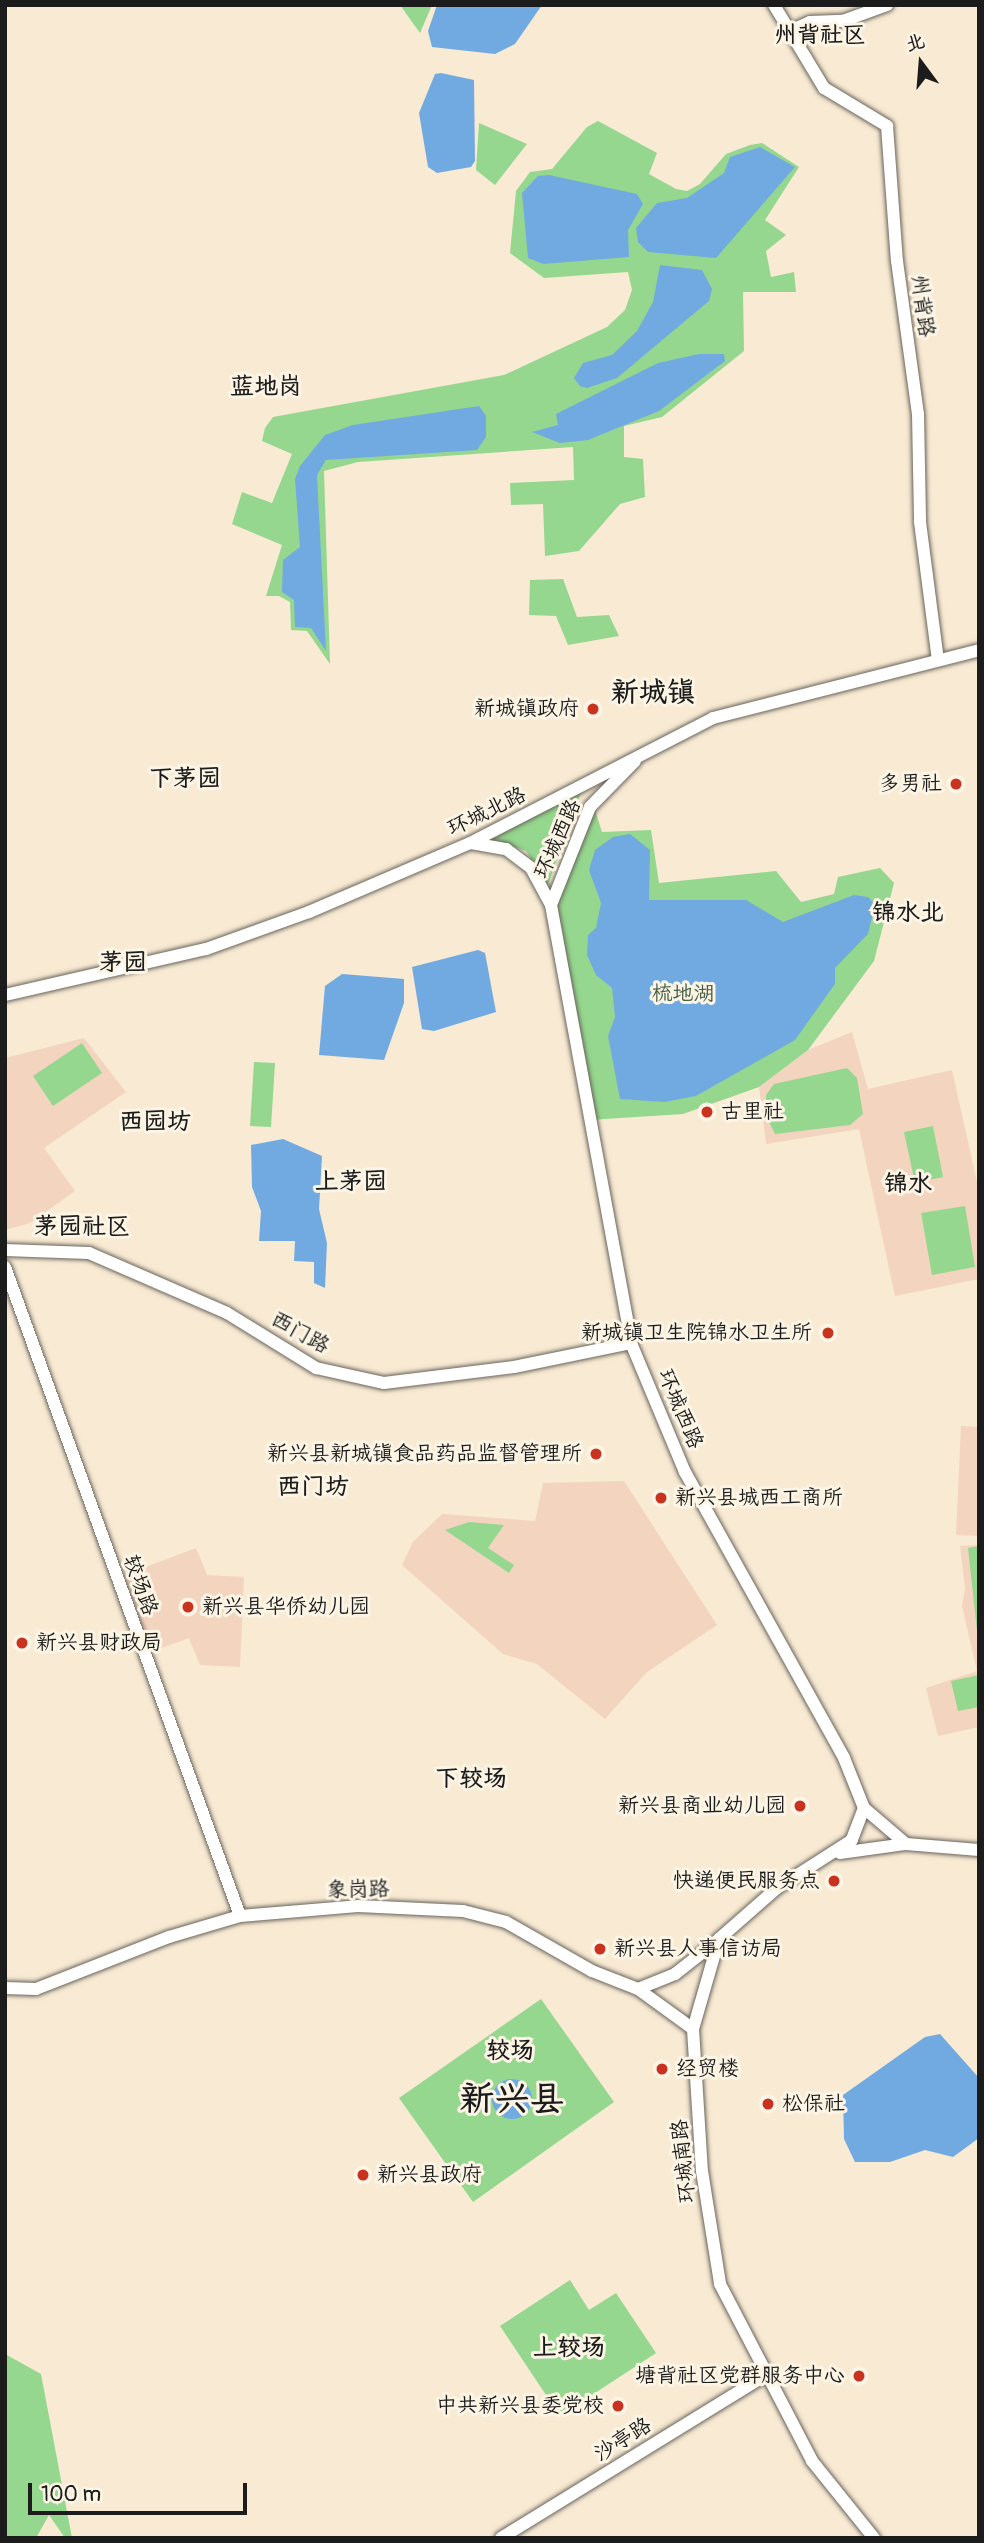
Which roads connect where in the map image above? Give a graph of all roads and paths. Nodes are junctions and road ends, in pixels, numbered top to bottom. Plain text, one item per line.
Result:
1 (774, 5) edge
2 (887, 5) edge
3 (790, 31) junction
4 (979, 650) edge
5 (938, 660) junction
6 (635, 761) junction
7 (470, 843) junction
8 (551, 905) junction
9 (5, 995) edge
10 (5, 1250) edge
11 (5, 1267) edge
12 (631, 1343) junction
13 (864, 1808) junction
14 (906, 1844) junction
15 (979, 1850) edge
16 (836, 1854) junction
17 (240, 1916) junction
18 (719, 1939) junction
19 (5, 1988) edge
20 (638, 1989) junction
21 (693, 2029) junction
22 (764, 2376) junction
23 (501, 2538) edge
24 (874, 2538) edge

1 - 3 street, 州背路
2 - 3 street
3 - 5 street, 州背路
4 - 5 street, 环城北路
5 - 6 street, 环城北路
6 - 7 street, 环城北路
6 - 8 street, 环城西路
7 - 8 street, 环城西路
7 - 9 street, 环城北路
8 - 12 street, 环城西路
10 - 12 street, 西门路
11 - 17 street, 较场路
12 - 13 street, 环城西路
13 - 14 street
13 - 16 street
14 - 15 street
14 - 16 street
16 - 18 street
17 - 19 street, 象岗路
17 - 20 street, 象岗路
18 - 20 street
18 - 21 street, 环城南路
20 - 21 street, 象岗路
21 - 22 street, 环城南路
22 - 23 street, 沙亭路
22 - 24 street, 环城南路

